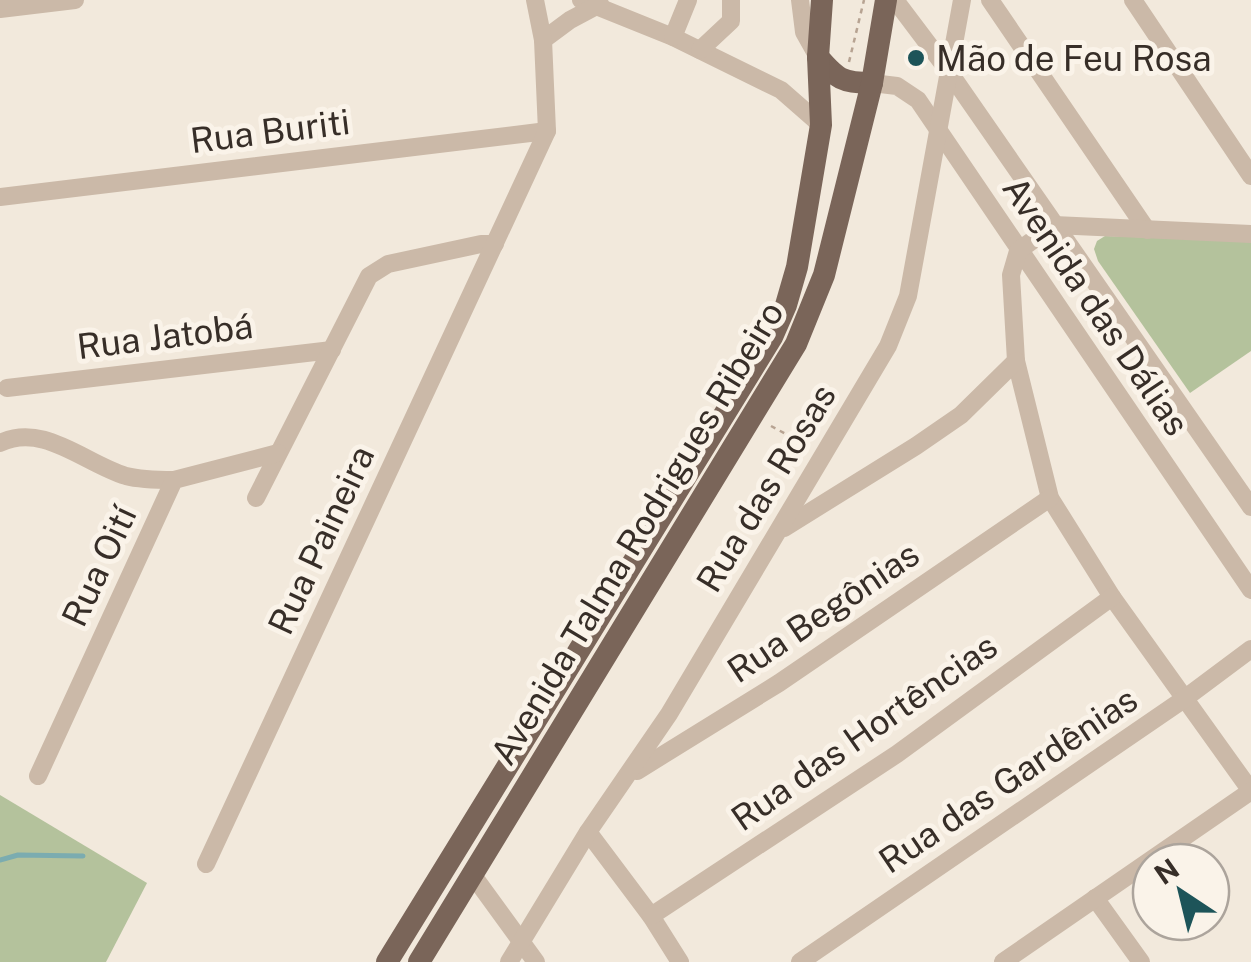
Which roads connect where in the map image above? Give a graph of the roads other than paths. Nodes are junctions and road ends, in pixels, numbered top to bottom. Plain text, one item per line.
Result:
1 (75, 0) edge
2 (535, 0) edge
3 (568, 0) edge
4 (667, 0) edge
5 (730, 0) edge
6 (800, 0) edge
7 (822, 0) edge
8 (886, 0) edge
9 (895, 0) edge
10 (962, 0) edge
11 (990, 0) edge
12 (1132, 0) edge
13 (595, 2) edge
14 (687, 4) edge
15 (0, 9) edge
16 (570, 20) junction
17 (673, 37) junction
18 (544, 40) junction
19 (700, 50) junction
20 (818, 57) junction
21 (947, 69) junction
22 (872, 83) junction
23 (821, 125) junction
24 (547, 130) junction
25 (938, 130) junction
26 (1251, 176) edge
27 (0, 197) edge
28 (1054, 225) junction
29 (1147, 230) junction
30 (1251, 234) edge
31 (495, 244) junction
32 (1018, 251) junction
33 (332, 350) junction
34 (1016, 361) junction
35 (7, 388) dead end
36 (0, 443) edge
37 (278, 453) junction
38 (174, 480) junction
39 (256, 498) dead end
40 (1050, 498) junction
41 (1251, 508) edge
42 (779, 531) junction
43 (1251, 590) edge
44 (1112, 597) junction
45 (1251, 649) edge
46 (1184, 700) junction
47 (630, 775) junction
48 (38, 776) dead end
49 (1251, 791) edge
50 (588, 832) junction
51 (206, 864) dead end
52 (472, 874) junction
53 (1095, 898) junction
54 (651, 916) junction
55 (521, 940) junction
56 (813, 959) edge
57 (387, 962) edge
58 (418, 962) edge
59 (509, 962) edge
60 (536, 962) edge
61 (680, 962) edge
62 (1002, 962) edge
63 (1141, 962) edge

1 - 15 street
2 - 18 street
3 - 16 street
4 - 14 street
5 - 19 street
6 - 20 street
7 - 20 main road, Avenida Talma Rodrigues Ribeiro
8 - 22 main road, Avenida Talma Rodrigues Ribeiro
9 - 21 street, Avenida das Dálias
10 - 21 street, Rua das Rosas
11 - 29 street
12 - 26 street
13 - 16 street
13 - 17 street
14 - 17 street
16 - 18 street
17 - 19 street
18 - 24 street
19 - 23 street
20 - 22 main road
20 - 23 main road, Avenida Talma Rodrigues Ribeiro
21 - 25 street, Rua das Rosas
21 - 28 street, Avenida das Dálias
22 - 25 street, Avenida das Dálias
22 - 52 main road, Avenida Talma Rodrigues Ribeiro
23 - 57 main road, Avenida Talma Rodrigues Ribeiro
24 - 27 street, Rua Buriti
24 - 31 street, Rua Paineira
25 - 32 street, Avenida das Dálias
25 - 42 street, Rua das Rosas
28 - 29 street
28 - 32 street
28 - 41 street, Avenida das Dálias
29 - 30 street
31 - 33 street
31 - 51 street, Rua Paineira
32 - 34 street
32 - 43 street, Avenida das Dálias
33 - 35 street, Rua Jatobá
33 - 37 street
34 - 40 street
34 - 42 street
36 - 38 street
37 - 38 street, Rua Oití
37 - 39 street
38 - 48 street, Rua Oití
40 - 44 street
40 - 47 street, Rua Begônias
42 - 47 street, Rua das Rosas
44 - 46 street
44 - 54 street, Rua das Hortências
45 - 46 street, Rua das Gardênias
46 - 49 street
46 - 56 street, Rua das Gardênias
47 - 50 street, Rua das Rosas
49 - 53 street
50 - 54 street
50 - 55 street, Rua das Rosas
52 - 55 street
52 - 58 main road, Avenida Talma Rodrigues Ribeiro
53 - 62 street
53 - 63 street
54 - 61 street
55 - 59 street, Rua das Rosas
55 - 60 street

